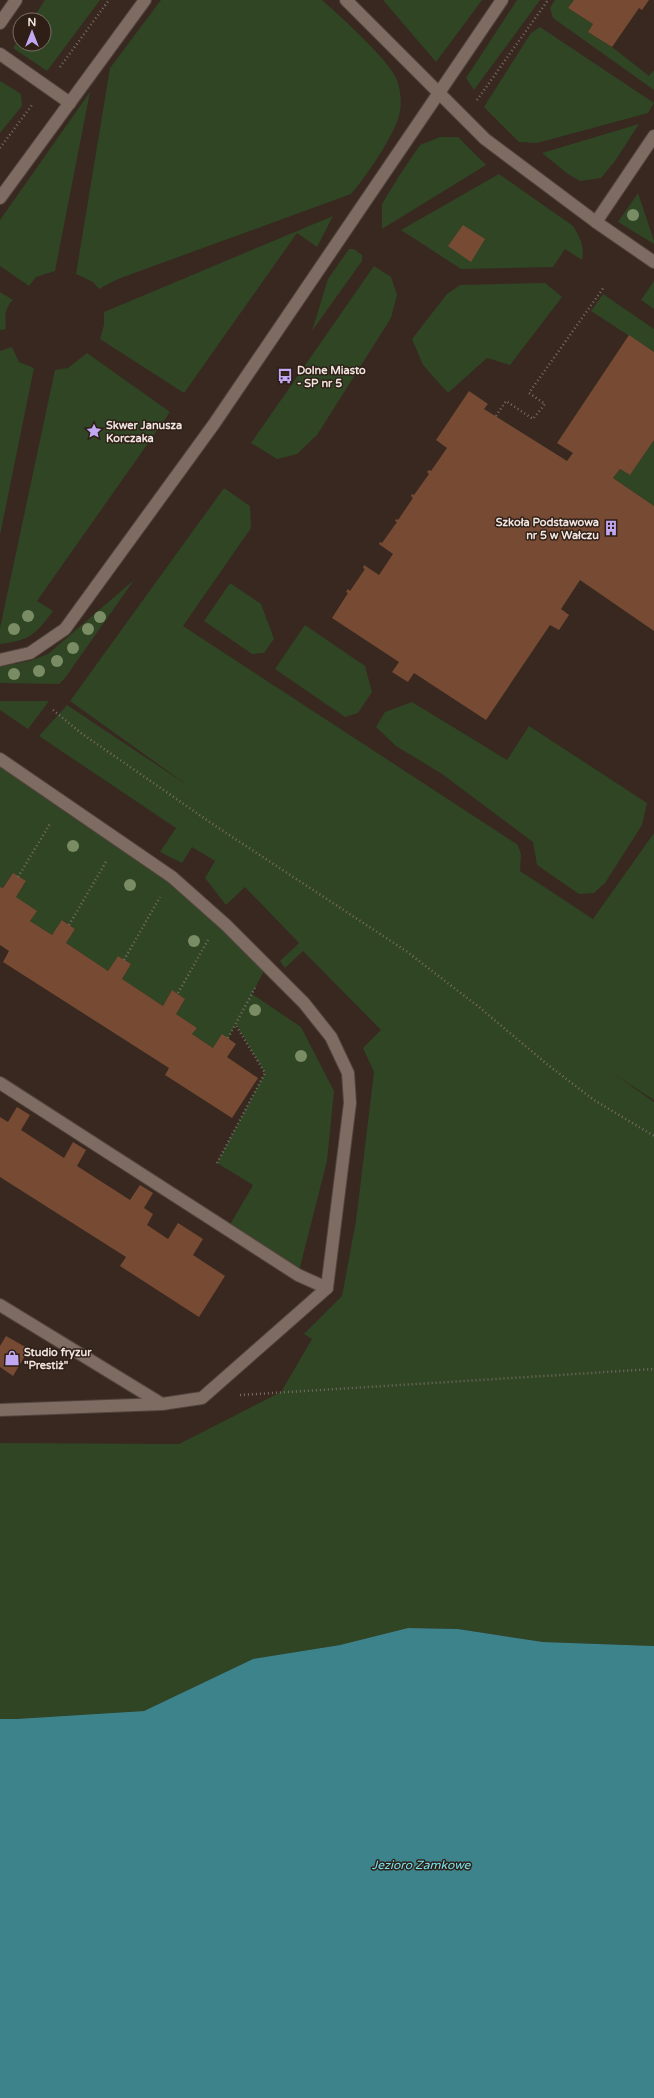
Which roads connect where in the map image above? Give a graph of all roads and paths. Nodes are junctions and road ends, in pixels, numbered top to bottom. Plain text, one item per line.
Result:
1 (16, 0) edge
2 (145, 0) edge
3 (346, 0) edge
4 (502, 0) edge
5 (548, 0) edge
6 (0, 23) edge
7 (0, 54) edge
8 (439, 93) junction
9 (70, 103) junction
10 (464, 118) junction
11 (654, 136) edge
12 (0, 198) edge
13 (596, 222) junction
14 (654, 262) edge
15 (604, 287) dead end
16 (496, 416) dead end
17 (0, 660) edge
18 (53, 710) dead end
19 (0, 759) edge
20 (63, 802) junction
21 (119, 840) junction
22 (18, 877) dead end
23 (172, 877) junction
24 (69, 925) dead end
25 (198, 957) dead end
26 (124, 960) dead end
27 (178, 994) dead end
28 (252, 994) dead end
29 (236, 1024) junction
30 (228, 1038) dead end
31 (0, 1083) edge
32 (654, 1136) edge
33 (217, 1163) dead end
34 (328, 1288) junction
35 (0, 1305) edge
36 (654, 1369) edge
37 (202, 1398) junction
38 (162, 1404) junction
39 (0, 1410) edge

1 - 6 street
2 - 9 street
3 - 8 street
4 - 8 street
5 - 10 path
7 - 9 street
8 - 10 street
8 - 17 street
9 - 12 street
10 - 13 street
11 - 13 street
13 - 14 street
15 - 16 path
18 - 32 path
19 - 20 street
20 - 21 street
20 - 22 path
21 - 23 street
21 - 24 path
23 - 26 path
23 - 34 street
25 - 27 path
28 - 29 path
29 - 30 path
29 - 33 path
31 - 34 street
34 - 37 street
35 - 38 street
36 - 37 path
37 - 38 street
38 - 39 street

